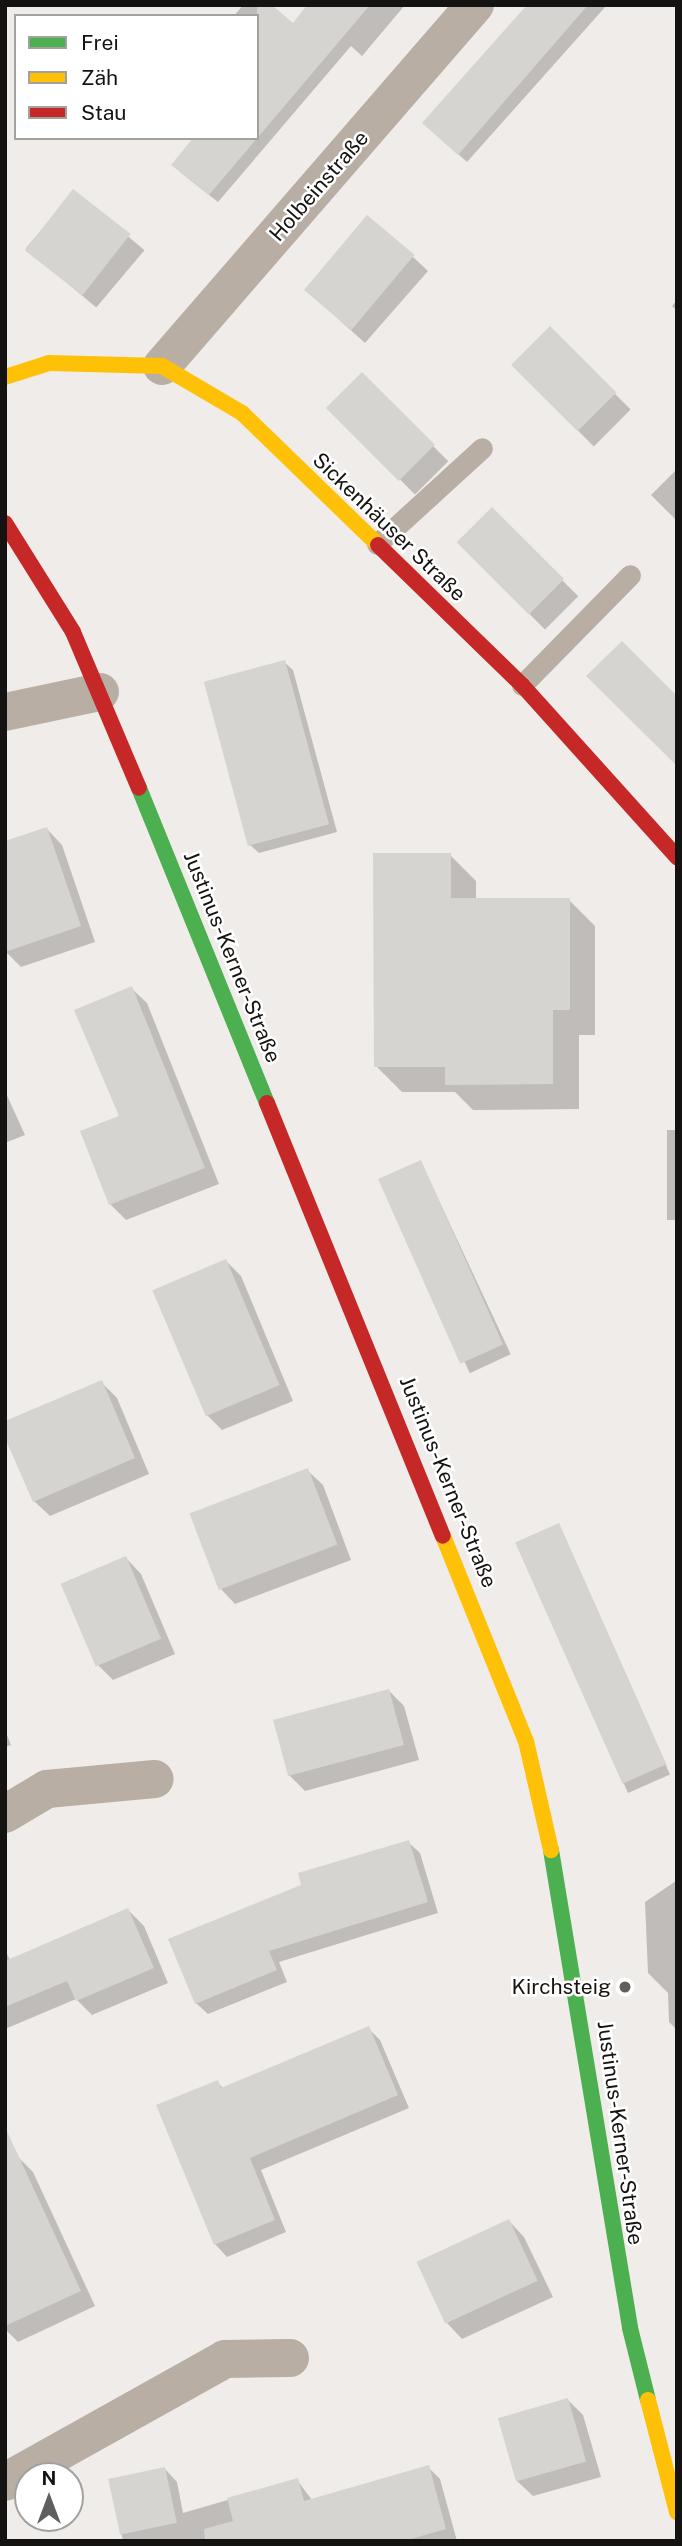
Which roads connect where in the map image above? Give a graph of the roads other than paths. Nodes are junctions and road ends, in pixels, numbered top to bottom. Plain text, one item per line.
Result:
1 (475, 5) edge
2 (162, 366) junction
3 (5, 377) edge
4 (482, 448) dead end
5 (5, 523) edge
6 (377, 544) junction
7 (630, 575) dead end
8 (522, 685) junction
9 (100, 692) junction
10 (5, 712) edge
11 (677, 857) edge
12 (155, 1779) dead end
13 (5, 1814) edge
14 (290, 2358) dead end
15 (5, 2482) edge
16 (677, 2512) edge

1 - 2 street, Holbeinstraße
2 - 3 street, Sickenhäuser Straße
2 - 6 street, Sickenhäuser Straße
4 - 6 lane
5 - 9 street, Justinus-Kerner-Straße
6 - 8 street, Sickenhäuser Straße
7 - 8 lane
8 - 11 street, Sickenhäuser Straße
9 - 10 street
9 - 16 street, Justinus-Kerner-Straße
12 - 13 street
14 - 15 street

